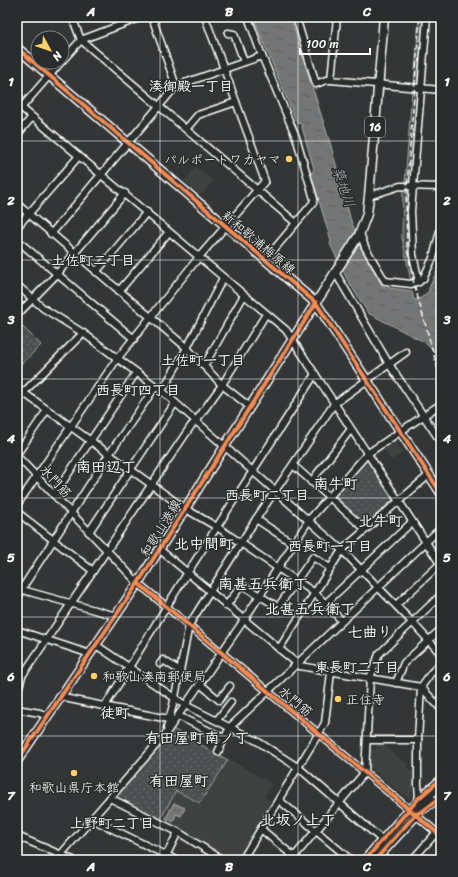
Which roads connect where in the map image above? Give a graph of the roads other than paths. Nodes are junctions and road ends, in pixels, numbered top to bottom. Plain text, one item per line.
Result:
1 (72, 17) edge
2 (142, 17) edge
3 (152, 17) edge
4 (205, 17) edge
5 (248, 17) edge
6 (296, 17) edge
7 (337, 17) edge
8 (384, 17) edge
9 (427, 17) edge
10 (228, 33) dead end
11 (81, 40) junction
12 (17, 48) edge
13 (70, 52) edge
14 (262, 56) junction
15 (244, 62) junction
16 (224, 69) junction
17 (54, 70) edge
18 (49, 76) junction
19 (332, 80) junction
20 (378, 85) junction
21 (176, 86) junction
22 (421, 87) junction
23 (441, 90) edge
24 (236, 102) junction
25 (19, 106) edge
26 (159, 106) junction
27 (32, 117) junction
28 (186, 129) junction
29 (17, 135) edge
30 (128, 143) junction
31 (79, 156) junction
32 (101, 174) junction
33 (412, 186) junction
34 (441, 187) edge
35 (257, 190) junction
36 (125, 193) junction
37 (369, 196) junction
38 (17, 204) edge
39 (147, 212) junction
40 (29, 214) junction
41 (296, 223) junction
42 (226, 226) junction
43 (17, 227) edge
44 (441, 227) edge
45 (169, 232) junction
46 (51, 234) junction
47 (359, 234) junction
48 (17, 240) edge
49 (74, 254) junction
50 (199, 257) junction
51 (266, 259) junction
52 (337, 269) junction
53 (96, 272) junction
54 (57, 274) junction
55 (223, 278) junction
56 (419, 282) junction
57 (17, 285) edge
58 (119, 291) junction
59 (244, 295) junction
60 (33, 300) junction
61 (316, 303) junction
62 (266, 314) junction
63 (17, 315) edge
64 (150, 318) junction
65 (83, 332) junction
66 (134, 339) junction
67 (292, 340) junction
68 (187, 348) junction
69 (406, 352) dead end
70 (117, 359) junction
71 (389, 364) junction
72 (204, 366) junction
73 (136, 372) junction
74 (315, 374) junction
75 (367, 380) junction
76 (222, 385) junction
77 (156, 386) junction
78 (17, 388) edge
79 (162, 391) junction
80 (23, 393) junction
81 (17, 403) edge
82 (175, 403) junction
83 (334, 404) junction
84 (441, 404) edge
85 (250, 407) junction
86 (46, 410) junction
87 (423, 416) junction
88 (196, 421) junction
89 (71, 426) junction
90 (351, 429) junction
91 (400, 431) junction
92 (91, 440) junction
93 (441, 442) edge
94 (224, 445) junction
95 (110, 453) junction
96 (367, 454) junction
97 (17, 455) edge
98 (292, 465) junction
99 (131, 468) junction
100 (252, 471) junction
101 (429, 475) junction
102 (37, 476) junction
103 (311, 482) junction
104 (152, 483) junction
105 (275, 490) junction
106 (441, 493) edge
107 (54, 495) junction
108 (329, 496) junction
109 (398, 500) junction
110 (17, 505) edge
111 (184, 508) junction
112 (17, 512) edge
113 (71, 513) junction
114 (256, 519) junction
115 (309, 520) junction
116 (412, 522) junction
117 (217, 527) junction
118 (441, 528) edge
119 (364, 529) junction
120 (89, 532) junction
121 (53, 540) junction
122 (426, 542) junction
123 (241, 543) junction
124 (292, 543) junction
125 (160, 549) junction
126 (107, 550) junction
127 (342, 550) junction
128 (441, 565) edge
129 (277, 568) junction
130 (330, 568) junction
131 (362, 569) junction
132 (93, 571) junction
133 (188, 572) junction
134 (296, 580) junction
135 (138, 583) junction
136 (379, 587) junction
137 (19, 589) edge
138 (209, 592) junction
139 (314, 592) junction
140 (259, 595) junction
141 (441, 595) edge
142 (17, 602) edge
143 (72, 604) junction
144 (325, 604) junction
145 (396, 605) junction
146 (226, 606) junction
147 (166, 607) junction
148 (116, 616) junction
149 (244, 620) junction
150 (342, 621) junction
151 (412, 622) junction
152 (189, 625) junction
153 (441, 629) edge
154 (17, 630) edge
155 (47, 640) junction
156 (429, 641) junction
157 (96, 645) junction
158 (279, 649) junction
159 (222, 652) junction
160 (90, 654) junction
161 (441, 654) edge
162 (441, 663) edge
163 (160, 664) dead end
164 (297, 664) junction
165 (130, 666) junction
166 (180, 671) junction
167 (331, 672) junction
168 (370, 678) junction
169 (396, 682) junction
170 (200, 684) junction
171 (230, 686) dead end
172 (421, 687) junction
173 (268, 691) junction
174 (17, 694) edge
175 (62, 695) junction
176 (175, 697) junction
177 (231, 702) dead end
178 (185, 705) junction
179 (105, 706) junction
180 (17, 709) edge
181 (441, 709) edge
182 (47, 717) junction
183 (174, 719) junction
184 (217, 720) junction
185 (230, 727) junction
186 (320, 733) junction
187 (224, 738) junction
188 (366, 740) junction
189 (418, 740) junction
190 (218, 752) dead end
191 (17, 761) edge
192 (299, 768) junction
193 (365, 772) junction
194 (441, 778) edge
195 (441, 788) edge
196 (441, 797) edge
197 (110, 798) junction
198 (419, 798) junction
199 (279, 800) junction
200 (339, 803) junction
201 (413, 812) junction
202 (92, 819) junction
203 (261, 829) junction
204 (316, 831) junction
205 (178, 832) junction
206 (439, 834) edge
207 (17, 836) edge
208 (382, 840) junction
209 (58, 857) edge
210 (165, 858) edge
211 (296, 858) edge
212 (73, 860) edge
213 (176, 860) edge
214 (223, 860) edge
215 (242, 860) edge
216 (350, 860) edge
217 (365, 860) edge
218 (375, 860) edge
219 (412, 860) edge

1 - 11 street
2 - 11 street
3 - 21 street
4 - 16 street
5 - 14 street
6 - 19 street
7 - 19 street
8 - 20 main road, 和歌山港線 / 16
9 - 22 street
10 - 15 street
11 - 13 street
11 - 26 street
12 - 18 main road, 新和歌浦梅原線
14 - 15 street
14 - 41 street
15 - 16 street
16 - 21 street
16 - 24 street
17 - 18 street
18 - 25 street
18 - 30 main road, 新和歌浦梅原線
19 - 20 street
20 - 22 street
20 - 37 main road, 和歌山港線 / 16
21 - 26 street
22 - 23 street
22 - 33 street
24 - 28 street
24 - 35 street
25 - 27 street
26 - 28 street
26 - 30 street
27 - 29 street
27 - 31 street
28 - 35 street
30 - 32 street
30 - 42 main road, 新和歌浦梅原線
31 - 32 street
31 - 40 street
32 - 36 street
32 - 46 street
33 - 34 street
33 - 37 street
33 - 56 street
35 - 41 street
35 - 42 street
36 - 39 street
36 - 49 street
37 - 47 main road, 和歌山港線 / 16
38 - 40 street
39 - 45 street
39 - 53 street
40 - 43 street
40 - 46 street
41 - 51 street
42 - 50 street
42 - 51 main road, 新和歌浦梅原線
44 - 56 street
45 - 50 street
45 - 58 street
46 - 49 street
47 - 52 main road, 和歌山港線 / 16
47 - 56 street
48 - 54 street
49 - 53 street
49 - 54 street
50 - 55 street
50 - 64 street
51 - 61 main road, 新和歌浦梅原線
52 - 61 main road, 和歌山港線 / 16
52 - 71 street
53 - 58 street
54 - 60 street
54 - 66 street
55 - 59 street
55 - 68 street
57 - 60 street
58 - 64 street
59 - 62 street
59 - 72 street
60 - 63 street
60 - 65 street
61 - 67 main road, 和歌山港線 / 16
61 - 75 main road, 新和歌浦梅原線
62 - 67 street
62 - 76 street
64 - 66 street
64 - 68 street
65 - 70 street
65 - 80 street
66 - 70 street
67 - 74 street
67 - 85 main road, 和歌山港線 / 16
68 - 72 street
68 - 79 street
69 - 71 street
70 - 73 street
70 - 89 street
71 - 75 street
71 - 87 street
72 - 76 street
73 - 77 street
73 - 92 street
74 - 83 street
74 - 100 street
75 - 83 street
75 - 91 main road, 新和歌浦梅原線
76 - 85 street
76 - 88 street
77 - 79 street
77 - 95 street
78 - 80 street
79 - 82 street
80 - 81 street
80 - 86 street
82 - 88 street
82 - 99 street
83 - 90 street
83 - 98 street
84 - 87 street
85 - 94 main road, 和歌山港線 / 16
86 - 89 street
86 - 97 street
87 - 91 street
87 - 93 street
88 - 94 street
88 - 104 street
89 - 92 street
89 - 102 street
90 - 96 street
90 - 103 street
91 - 96 street
91 - 101 main road, 新和歌浦梅原線
92 - 95 street
92 - 107 street
94 - 100 street
94 - 111 main road, 和歌山港線 / 16
95 - 99 street
95 - 113 street
96 - 108 street
96 - 109 street
97 - 102 street, 水門筋
98 - 103 street
98 - 105 street
99 - 104 street
99 - 120 street
100 - 105 street
100 - 117 street
101 - 106 main road, 新和歌浦梅原線
101 - 109 street
102 - 107 street, 水門筋
102 - 110 street
103 - 108 street
104 - 111 street
104 - 126 street
105 - 114 street
105 - 115 street
107 - 113 street, 水門筋
108 - 115 street
108 - 119 street
109 - 116 street
109 - 119 street
111 - 117 street
111 - 125 main road, 和歌山港線 / 16
112 - 121 street
113 - 120 street, 水門筋
113 - 121 street
114 - 123 street
114 - 124 street
115 - 124 street
115 - 127 street
116 - 122 street
116 - 131 street
117 - 123 street
117 - 133 street
118 - 122 street
119 - 127 street
120 - 126 street, 水門筋
121 - 132 street
121 - 137 street
122 - 128 street
122 - 136 street
123 - 129 street
123 - 138 street
124 - 129 street
125 - 133 street
125 - 135 main road, 和歌山港線 / 16
126 - 132 street
126 - 135 street, 水門筋
127 - 130 street
127 - 131 street
128 - 145 street
129 - 134 street
129 - 140 street
130 - 134 street
130 - 139 street
131 - 136 street
131 - 144 street
132 - 143 street
133 - 138 street
133 - 147 street
134 - 139 street
134 - 140 street
135 - 147 street, 水門筋
135 - 148 main road, 和歌山港線 / 16
136 - 145 street
136 - 150 street
137 - 142 street
137 - 143 street
138 - 146 street
138 - 152 street
139 - 144 street
139 - 158 street
140 - 146 street
140 - 149 street
141 - 151 street
143 - 148 street
143 - 155 street
144 - 150 street
145 - 151 street
146 - 149 street
147 - 152 street, 水門筋
147 - 165 street
148 - 157 main road, 和歌山港線 / 16
149 - 158 street
149 - 159 street
150 - 164 street
151 - 156 street
151 - 168 street
152 - 159 street, 水門筋
152 - 166 street
153 - 156 street
154 - 155 street
155 - 160 street
155 - 174 street
156 - 161 street
156 - 169 street
157 - 160 main road, 和歌山港線 / 16
157 - 165 street
158 - 164 street
159 - 170 street
159 - 173 street, 水門筋
160 - 175 main road, 和歌山港線 / 16
162 - 172 street
163 - 166 street
164 - 167 street
164 - 173 street
165 - 176 street
165 - 179 street
166 - 176 street
167 - 168 street
167 - 186 street
168 - 169 street
168 - 188 street
169 - 172 street
170 - 171 street
170 - 178 street
172 - 181 street
172 - 189 street
173 - 185 street
173 - 186 street, 水門筋
175 - 179 street
175 - 182 main road, 和歌山港線 / 16
176 - 178 street
176 - 183 street
177 - 184 street
178 - 183 street
178 - 184 street
179 - 183 street
180 - 182 street
182 - 191 main road, 和歌山港線 / 16
183 - 187 street
183 - 197 street
184 - 185 street
185 - 187 street
185 - 192 street
186 - 192 street
186 - 193 street, 水門筋
187 - 190 street
188 - 189 street
188 - 193 street
189 - 198 street
192 - 199 street
192 - 200 street
193 - 200 street
193 - 201 street, 水門筋
194 - 198 street
195 - 201 main road
196 - 201 street
197 - 202 street
197 - 205 street
198 - 201 street
199 - 203 street
199 - 204 street
200 - 204 street
200 - 208 street
201 - 206 street, 水門筋
201 - 208 main road
201 - 218 main road
202 - 209 street
202 - 210 street
203 - 211 street
203 - 215 street
204 - 211 street
204 - 216 street
205 - 210 street
205 - 214 street
206 - 219 street
207 - 209 street
208 - 217 main road
209 - 212 street
210 - 213 street

